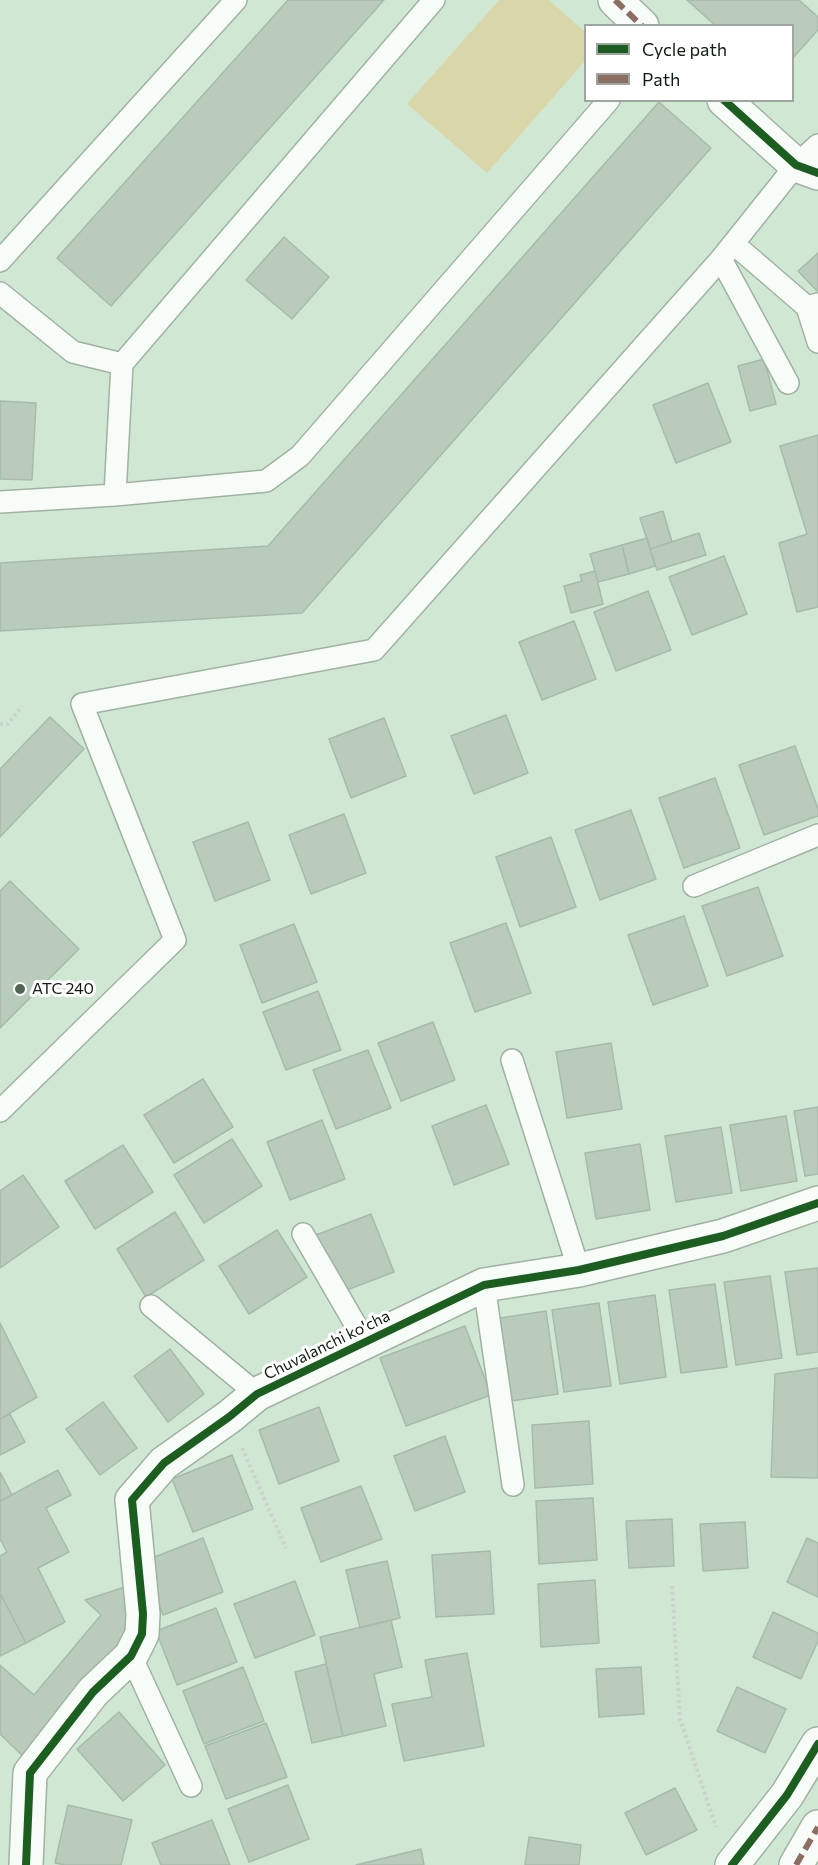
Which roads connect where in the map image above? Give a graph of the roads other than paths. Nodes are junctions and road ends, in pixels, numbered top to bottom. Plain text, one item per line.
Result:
1 (236, 0) edge
2 (434, 0) edge
3 (615, 0) edge
4 (640, 24) edge
5 (607, 102) edge
6 (727, 102) edge
7 (811, 161) edge
8 (728, 252) junction
9 (0, 261) edge
10 (0, 293) edge
11 (813, 305) edge
12 (818, 342) edge
13 (122, 364) junction
14 (788, 382) dead end
15 (115, 495) junction
16 (0, 502) edge
17 (818, 835) edge
18 (694, 886) dead end
19 (512, 1060) dead end
20 (0, 1111) edge
21 (818, 1203) edge
22 (303, 1234) dead end
23 (579, 1270) junction
24 (484, 1285) junction
25 (151, 1306) dead end
26 (365, 1341) junction
27 (257, 1394) junction
28 (513, 1485) dead end
29 (131, 1656) junction
30 (818, 1744) edge
31 (191, 1786) dead end
32 (818, 1827) edge
33 (26, 1865) edge
34 (732, 1865) edge
35 (796, 1865) edge

1 - 9 lane
2 - 13 lane
3 - 4 street
5 - 15 lane
6 - 7 street
7 - 8 lane
8 - 11 lane
8 - 14 lane
8 - 20 lane
10 - 13 lane
11 - 12 lane
13 - 15 lane
15 - 16 lane
17 - 18 lane
19 - 23 lane
21 - 23 street, Chuvalanchi ko'cha
22 - 26 lane
23 - 24 street, Chuvalanchi ko'cha
24 - 26 street, Chuvalanchi ko'cha
24 - 28 lane
25 - 27 lane
26 - 27 street, Chuvalanchi ko'cha
27 - 29 street, Chuvalanchi ko'cha
29 - 31 lane
29 - 33 street, Chuvalanchi ko'cha
30 - 34 street
32 - 35 street

